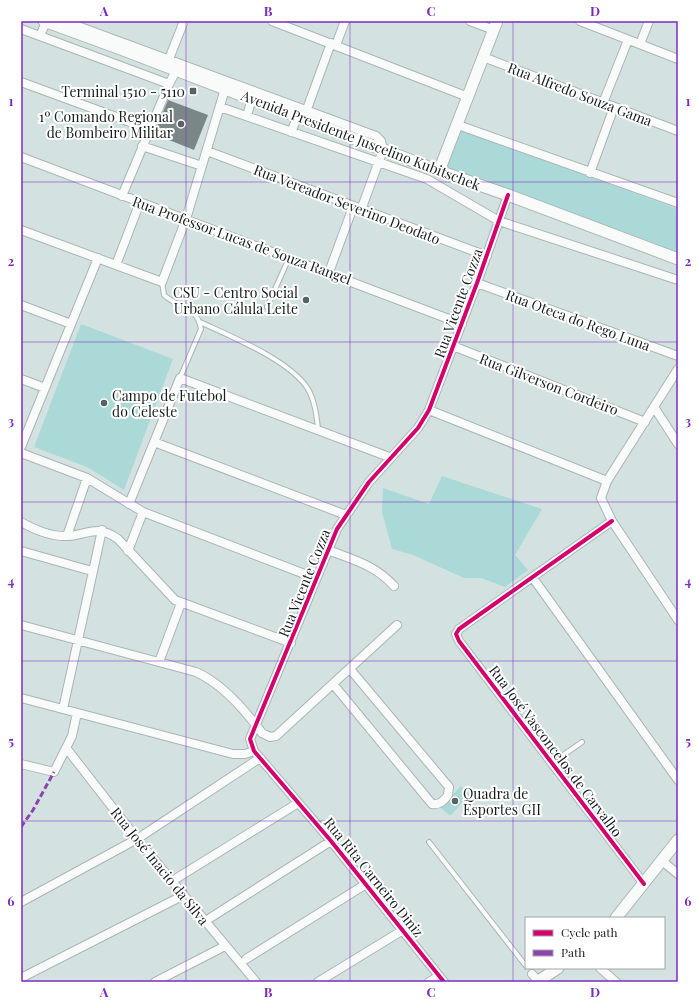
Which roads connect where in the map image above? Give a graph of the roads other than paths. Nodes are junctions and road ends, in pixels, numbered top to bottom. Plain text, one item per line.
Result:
1 (45, 21) edge
2 (64, 21) edge
3 (184, 21) edge
4 (272, 21) edge
5 (345, 21) edge
6 (470, 21) edge
7 (580, 21) edge
8 (649, 21) edge
9 (495, 26) edge
10 (21, 29) edge
11 (40, 36) junction
12 (103, 39) junction
13 (628, 40) junction
14 (333, 44) junction
15 (640, 44) junction
16 (118, 48) junction
17 (483, 57) junction
18 (678, 59) edge
19 (110, 62) junction
20 (170, 66) junction
21 (21, 82) edge
22 (169, 84) junction
23 (225, 89) junction
24 (253, 95) junction
25 (468, 97) junction
26 (603, 103) junction
27 (220, 107) junction
28 (614, 107) junction
29 (307, 109) junction
30 (247, 116) junction
31 (298, 116) junction
32 (321, 120) junction
33 (458, 125) junction
34 (149, 129) junction
35 (678, 131) edge
36 (291, 132) junction
37 (142, 146) junction
38 (383, 150) junction
39 (207, 151) junction
40 (21, 157) edge
41 (378, 162) junction
42 (202, 166) junction
43 (439, 171) junction
44 (590, 173) junction
45 (508, 195) junction
46 (122, 196) junction
47 (140, 202) junction
48 (678, 203) edge
49 (357, 208) junction
50 (186, 219) junction
51 (499, 221) junction
52 (21, 230) edge
53 (487, 256) junction
54 (289, 257) junction
55 (98, 258) junction
56 (678, 259) edge
57 (116, 265) junction
58 (329, 272) junction
59 (678, 280) edge
60 (162, 282) junction
61 (477, 283) junction
62 (21, 305) edge
63 (267, 307) dead end
64 (200, 322) junction
65 (71, 324) junction
66 (462, 324) junction
67 (453, 346) junction
68 (678, 356) edge
69 (678, 369) edge
70 (21, 378) edge
71 (180, 378) junction
72 (45, 388) junction
73 (654, 407) junction
74 (429, 410) junction
75 (645, 422) junction
76 (318, 430) junction
77 (154, 442) junction
78 (678, 444) edge
79 (21, 447) edge
80 (21, 453) edge
81 (390, 457) junction
82 (87, 478) junction
83 (607, 481) junction
84 (129, 504) junction
85 (143, 512) junction
86 (346, 515) junction
87 (612, 521) junction
88 (21, 522) edge
89 (102, 530) junction
90 (67, 536) junction
91 (328, 550) junction
92 (21, 551) edge
93 (128, 551) junction
94 (92, 571) junction
95 (315, 578) junction
96 (533, 578) junction
97 (394, 586) dead end
98 (181, 603) junction
99 (678, 620) edge
100 (21, 625) edge
101 (397, 625) dead end
102 (77, 641) junction
103 (291, 644) junction
104 (159, 662) junction
105 (350, 669) junction
106 (333, 684) junction
107 (21, 698) edge
108 (63, 709) junction
109 (77, 713) junction
110 (256, 725) junction
111 (582, 742) dead end
112 (67, 749) junction
113 (254, 751) junction
114 (260, 758) junction
115 (552, 763) junction
116 (21, 764) edge
117 (678, 780) edge
118 (298, 803) junction
119 (137, 839) junction
120 (678, 840) edge
121 (331, 841) junction
122 (429, 842) dead end
123 (662, 861) junction
124 (678, 874) edge
125 (177, 878) dead end
126 (366, 884) junction
127 (644, 884) junction
128 (184, 895) junction
129 (21, 902) edge
130 (617, 917) edge
131 (210, 918) dead end
132 (403, 930) junction
133 (225, 946) junction
134 (246, 959) dead end
135 (525, 965) edge
136 (554, 969) edge
137 (601, 969) edge
138 (532, 974) edge
139 (21, 978) edge
140 (442, 979) edge
141 (612, 981) edge
142 (155, 982) edge
143 (256, 982) edge
144 (318, 982) edge
145 (429, 982) edge

1 - 11 street
1 - 12 main road, Avenida Presidente Juscelino Kubitschek
2 - 12 street
3 - 20 street
4 - 14 street
5 - 14 street
6 - 9 street
7 - 13 street
8 - 15 street
9 - 17 main road
10 - 11 street
11 - 19 street
12 - 16 main road, Avenida Presidente Juscelino Kubitschek
12 - 20 street
13 - 15 street
13 - 26 street
14 - 25 street
14 - 29 street
15 - 18 street
16 - 19 street
16 - 20 main road, Avenida Presidente Juscelino Kubitschek
17 - 25 main road
17 - 26 street, Rua Alfredo Souza Gama
19 - 22 street
20 - 22 street
20 - 23 main road, Avenida Presidente Juscelino Kubitschek
20 - 24 street
21 - 34 street
22 - 34 street
23 - 24 main road, Avenida Presidente Juscelino Kubitschek
23 - 27 street
24 - 29 street
24 - 30 street
24 - 31 main road, Avenida Presidente Juscelino Kubitschek
25 - 33 main road
26 - 28 street, Rua Alfredo Souza Gama
27 - 30 street
27 - 39 street
28 - 35 street, Rua Alfredo Souza Gama
28 - 44 street
29 - 32 street
30 - 36 street
31 - 32 main road, Avenida Presidente Juscelino Kubitschek
31 - 36 street
32 - 38 main road, Avenida Presidente Juscelino Kubitschek
33 - 43 main road
33 - 44 street
34 - 37 street
36 - 41 street
37 - 42 street
37 - 46 street
38 - 41 street
38 - 43 main road, Avenida Presidente Juscelino Kubitschek
39 - 42 street
39 - 49 street, Rua Vereador Severino Deodato
40 - 46 street, Rua Professor Lucas de Souza Rangel
41 - 49 street
41 - 51 street
42 - 50 street
43 - 45 main road, Avenida Presidente Juscelino Kubitschek
44 - 48 street
45 - 51 street, Rua Vicente Cozza
45 - 56 main road, Avenida Presidente Juscelino Kubitschek
46 - 47 street, Rua Professor Lucas de Souza Rangel
47 - 50 street, Rua Professor Lucas de Souza Rangel
47 - 57 street
49 - 53 street, Rua Vereador Severino Deodato
49 - 58 street
50 - 54 street, Rua Professor Lucas de Souza Rangel
50 - 60 street
51 - 53 street, Rua Vicente Cozza
51 - 59 street
52 - 55 street
53 - 61 street, Rua Vicente Cozza
54 - 58 street, Rua Professor Lucas de Souza Rangel
54 - 63 lane
55 - 57 street
55 - 65 street
57 - 60 street
58 - 66 street, Rua Professor Lucas de Souza Rangel
60 - 64 lane
61 - 66 street, Rua Vicente Cozza
61 - 68 street, Rua Oteca do Rego Luna
62 - 65 street
64 - 71 lane
64 - 76 lane
65 - 72 street
66 - 67 street, Rua Vicente Cozza
67 - 74 street, Rua Vicente Cozza
67 - 75 street, Rua Gilverson Cordeiro
69 - 73 street
70 - 72 street
71 - 76 street
71 - 77 street
72 - 79 street
73 - 75 street
73 - 78 street
74 - 81 street, Rua Vicente Cozza
74 - 83 street
75 - 83 street
76 - 81 street
77 - 84 street
77 - 86 street
80 - 82 street
81 - 86 street, Rua Vicente Cozza
82 - 84 street
82 - 90 street
83 - 87 street
84 - 85 street
85 - 93 street
85 - 95 street
86 - 91 street, Rua Vicente Cozza
87 - 96 street
87 - 99 street
88 - 90 street
89 - 90 street
89 - 93 street
89 - 94 street
91 - 95 street, Rua Vicente Cozza
91 - 97 street
92 - 94 street
93 - 98 street
94 - 102 street
95 - 103 street, Rua Vicente Cozza
96 - 115 street, Rua José Vasconcelos de Carvalho
96 - 117 street
98 - 103 street
98 - 104 street
100 - 102 street
101 - 105 street
102 - 104 street
102 - 108 street
103 - 110 street, Rua Vicente Cozza
104 - 110 street
105 - 106 street
105 - 106 street
106 - 110 street
107 - 108 street
108 - 109 street
109 - 112 street
109 - 113 street
110 - 113 street, Rua Vicente Cozza
111 - 115 lane
112 - 116 street
112 - 119 street, Rua José Inacio da Silva
113 - 114 street, Rua Rita Carneiro Diniz
114 - 118 street, Rua Rita Carneiro Diniz
114 - 119 street
115 - 127 street, Rua José Vasconcelos de Carvalho
118 - 121 street, Rua Rita Carneiro Diniz
118 - 125 street
119 - 128 street, Rua José Inacio da Silva
119 - 129 street
120 - 123 main road
121 - 126 street, Rua Rita Carneiro Diniz
121 - 131 street, Rua Rita Carneiro Diniz
122 - 135 lane
123 - 124 street
123 - 127 main road
126 - 132 street, Rua Rita Carneiro Diniz
126 - 134 street, Rua Rita Carneiro Diniz
127 - 130 main road
128 - 133 street, Rua José Inacio da Silva
128 - 139 street
132 - 140 street, Rua Rita Carneiro Diniz
132 - 144 street, Rua Rita Carneiro Diniz
133 - 142 street
133 - 143 street, Rua José Inacio da Silva
136 - 138 main road
137 - 141 street
140 - 145 street, Rua Rita Carneiro Diniz

